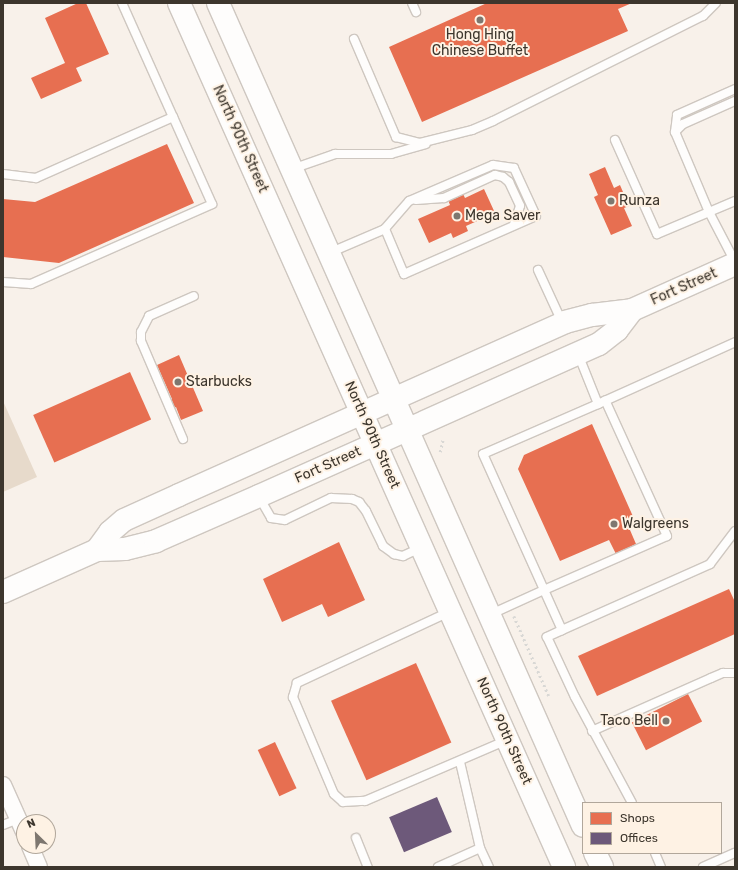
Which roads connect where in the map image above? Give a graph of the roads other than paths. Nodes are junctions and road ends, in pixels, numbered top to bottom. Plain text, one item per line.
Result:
1 (122, 3) edge
2 (179, 3) edge
3 (206, 3) edge
4 (218, 3) edge
5 (412, 3) edge
6 (716, 3) edge
7 (416, 12) dead end
8 (354, 39) dead end
9 (236, 43) junction
10 (735, 89) edge
11 (735, 102) edge
12 (173, 117) junction
13 (675, 132) junction
14 (442, 139) junction
15 (615, 140) dead end
16 (291, 169) junction
17 (3, 174) edge
18 (409, 201) junction
19 (735, 201) edge
20 (709, 212) junction
21 (514, 225) junction
22 (385, 229) junction
23 (328, 254) junction
24 (735, 263) edge
25 (538, 270) dead end
26 (3, 282) edge
27 (194, 296) dead end
28 (632, 310) junction
29 (562, 323) junction
30 (735, 342) edge
31 (577, 354) junction
32 (392, 400) junction
33 (601, 402) junction
34 (362, 413) junction
35 (406, 430) junction
36 (184, 439) dead end
37 (376, 444) junction
38 (259, 496) junction
39 (735, 532) edge
40 (422, 547) junction
41 (97, 550) junction
42 (544, 590) junction
43 (3, 592) edge
44 (451, 611) junction
45 (488, 615) junction
46 (562, 630) junction
47 (735, 674) edge
48 (592, 730) junction
49 (508, 740) junction
50 (460, 762) junction
51 (3, 785) edge
52 (632, 802) edge
53 (16, 815) edge
54 (582, 824) edge
55 (3, 825) edge
56 (16, 826) edge
57 (356, 838) dead end
58 (480, 848) junction
59 (735, 853) edge
60 (33, 854) edge
61 (596, 854) edge
62 (655, 854) edge
63 (39, 867) edge
64 (368, 867) edge
65 (438, 867) edge
66 (489, 867) edge
67 (564, 867) edge
68 (602, 867) edge
69 (661, 867) edge
70 (704, 867) edge

1 - 12 lane
2 - 34 main road, North 90th Street
3 - 9 main road
4 - 9 main road
5 - 7 lane
6 - 14 lane
8 - 14 lane
9 - 16 main road
10 - 13 lane
11 - 13 lane
12 - 17 lane
12 - 26 lane
13 - 20 lane
14 - 16 lane
15 - 20 lane
16 - 23 main road
18 - 21 lane
18 - 21 lane
18 - 22 lane
19 - 20 lane
20 - 24 lane
21 - 22 lane
22 - 23 lane
23 - 32 main road
24 - 28 main road, Fort Street
25 - 29 lane
27 - 36 lane
28 - 29 main road, Fort Street
28 - 31 main road, Fort Street
29 - 32 main road, Fort Street
30 - 33 lane
31 - 33 lane
31 - 35 main road, Fort Street
32 - 34 main road, Fort Street
32 - 35 main road
33 - 42 lane
33 - 42 lane
34 - 37 main road, North 90th Street
34 - 41 main road, Fort Street
35 - 37 main road, Fort Street
35 - 45 main road
37 - 38 main road, Fort Street
37 - 40 main road, North 90th Street
38 - 40 lane
38 - 41 main road, Fort Street
39 - 46 lane
40 - 44 main road, North 90th Street
41 - 43 main road, Fort Street
42 - 45 lane
42 - 46 lane
44 - 49 main road, North 90th Street
44 - 50 lane
45 - 54 main road
46 - 48 lane
47 - 48 lane
48 - 52 lane
49 - 50 lane
49 - 67 main road, North 90th Street
50 - 58 lane
51 - 53 street
55 - 56 lane
57 - 64 lane
58 - 65 lane
58 - 66 lane
59 - 70 lane
60 - 63 street
61 - 68 main road
62 - 69 lane

